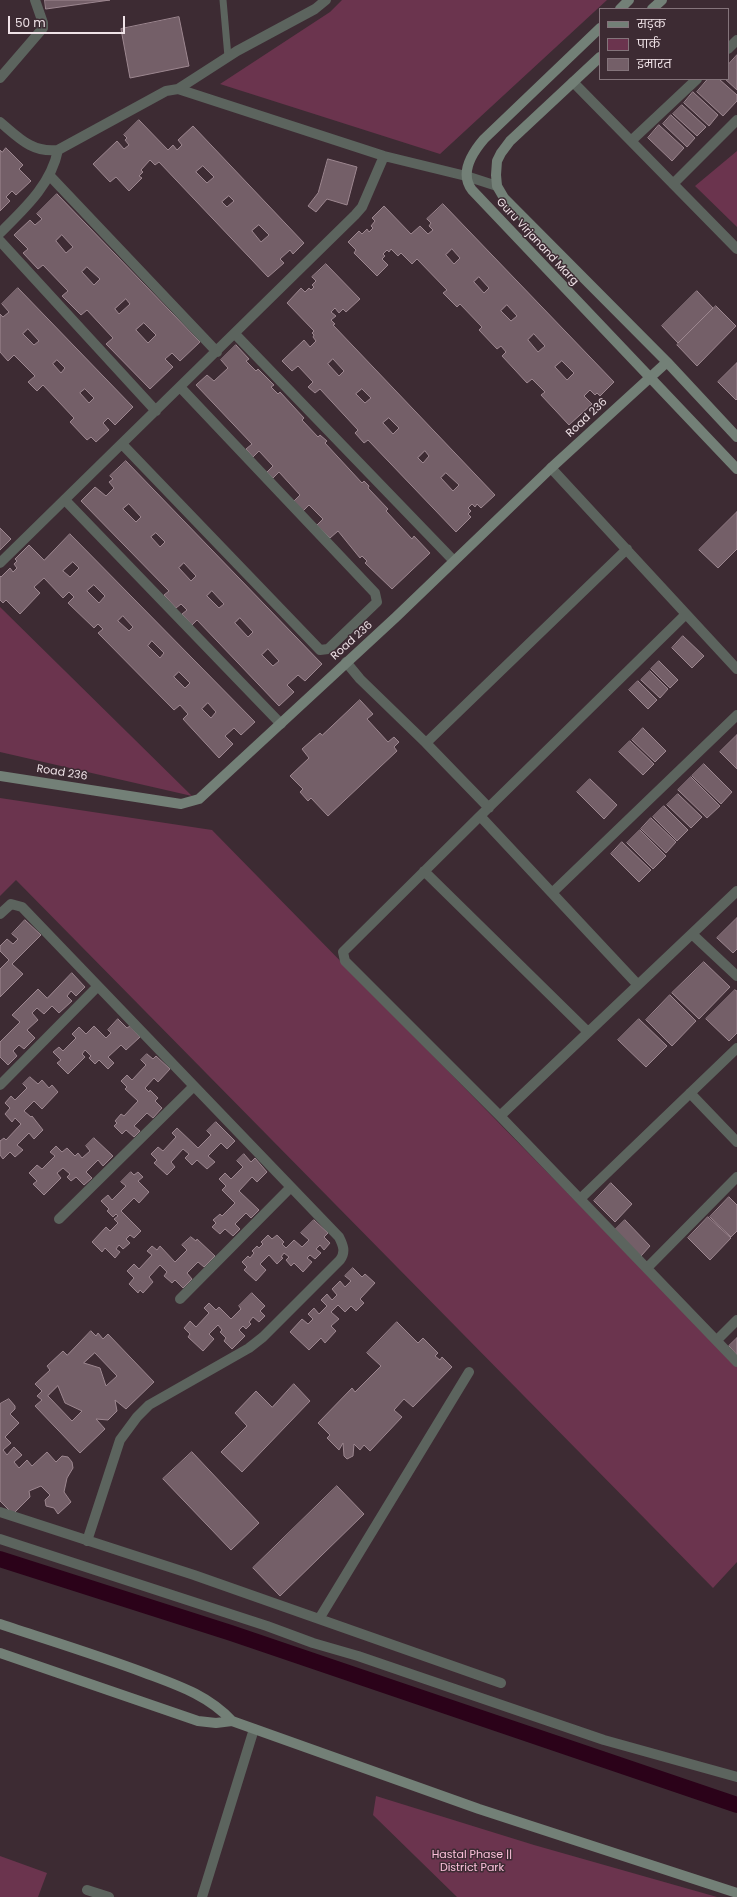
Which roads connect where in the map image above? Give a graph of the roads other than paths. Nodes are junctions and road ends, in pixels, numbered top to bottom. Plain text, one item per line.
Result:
1 (36, 0) edge
2 (223, 0) edge
3 (326, 0) edge
4 (629, 0) edge
5 (662, 0) edge
6 (621, 8) edge
7 (653, 8) edge
8 (599, 29) edge
9 (737, 40) edge
10 (729, 48) edge
11 (228, 57) junction
12 (599, 58) edge
13 (0, 78) edge
14 (696, 80) edge
15 (573, 82) junction
16 (178, 89) junction
17 (737, 120) edge
18 (0, 122) edge
19 (631, 141) junction
20 (58, 150) junction
21 (384, 156) junction
22 (50, 176) junction
23 (466, 176) junction
24 (673, 184) junction
25 (497, 186) junction
26 (0, 233) edge
27 (0, 241) edge
28 (737, 249) edge
29 (235, 334) junction
30 (216, 352) junction
31 (667, 362) junction
32 (649, 377) junction
33 (180, 387) junction
34 (156, 411) junction
35 (737, 437) edge
36 (122, 444) junction
37 (551, 468) junction
38 (737, 469) edge
39 (65, 500) junction
40 (627, 549) junction
41 (454, 560) junction
42 (0, 563) edge
43 (686, 614) junction
44 (346, 662) junction
45 (737, 669) edge
46 (737, 716) edge
47 (281, 724) junction
48 (426, 743) junction
49 (0, 776) edge
50 (489, 808) junction
51 (480, 816) junction
52 (424, 871) junction
53 (737, 891) edge
54 (552, 893) junction
55 (0, 914) edge
56 (692, 934) junction
57 (737, 976) edge
58 (638, 985) junction
59 (98, 986) junction
60 (588, 1032) junction
61 (737, 1048) edge
62 (0, 1085) edge
63 (194, 1086) junction
64 (690, 1093) junction
65 (500, 1116) junction
66 (737, 1142) edge
67 (737, 1177) edge
68 (291, 1187) junction
69 (580, 1199) junction
70 (59, 1219) dead end
71 (647, 1268) junction
72 (180, 1299) dead end
73 (737, 1320) edge
74 (716, 1340) junction
75 (737, 1362) edge
76 (469, 1372) dead end
77 (0, 1512) edge
78 (0, 1539) edge
79 (87, 1541) junction
80 (319, 1619) junction
81 (0, 1624) edge
82 (0, 1653) edge
83 (501, 1682) dead end
84 (232, 1721) junction
85 (254, 1729) junction
86 (737, 1777) edge
87 (87, 1890) dead end
88 (737, 1892) edge
89 (109, 1897) edge
90 (202, 1897) edge

1 - 13 street
2 - 11 lane
3 - 11 street
4 - 6 street
5 - 7 street
8 - 23 street
9 - 10 street
11 - 16 street
12 - 15 street, Guru Virjanand Marg
14 - 19 street
15 - 19 street
15 - 25 street, Guru Virjanand Marg
16 - 20 street
16 - 21 street
17 - 24 street
18 - 20 street
19 - 24 street
20 - 22 street
21 - 23 street
21 - 29 street
22 - 26 street
22 - 30 street
23 - 25 street
23 - 32 street, Guru Virjanand Marg
24 - 28 street
25 - 31 street, Guru Virjanand Marg
27 - 34 street
29 - 30 street
29 - 41 street
30 - 33 street
31 - 32 street, Road 236
31 - 35 street, Guru Virjanand Marg
32 - 37 street, Road 236
32 - 38 street, Guru Virjanand Marg
33 - 34 street
33 - 36 street
34 - 36 street
36 - 39 street
37 - 40 street
37 - 41 street, Road 236
39 - 42 street
39 - 47 street
40 - 43 street
40 - 48 street
41 - 44 street, Road 236
43 - 45 street
43 - 50 street
44 - 47 street, Road 236
44 - 48 street
46 - 54 street
47 - 49 street, Road 236
48 - 50 street
50 - 51 street
51 - 52 street
51 - 54 street
52 - 60 street
52 - 65 street
53 - 56 street
54 - 58 street
55 - 59 street
56 - 57 street
56 - 58 street
58 - 60 street
59 - 62 street
59 - 63 street
60 - 65 street
61 - 64 street
63 - 68 street
63 - 70 street
64 - 66 street
64 - 69 street
65 - 69 street
67 - 71 street
68 - 72 street
68 - 79 street
69 - 71 street
71 - 74 street
73 - 74 street
74 - 75 street
76 - 80 street
77 - 79 street
78 - 86 street
79 - 80 street
80 - 83 street
81 - 84 street
82 - 84 street
84 - 85 street
85 - 88 street
85 - 90 street
87 - 89 street

